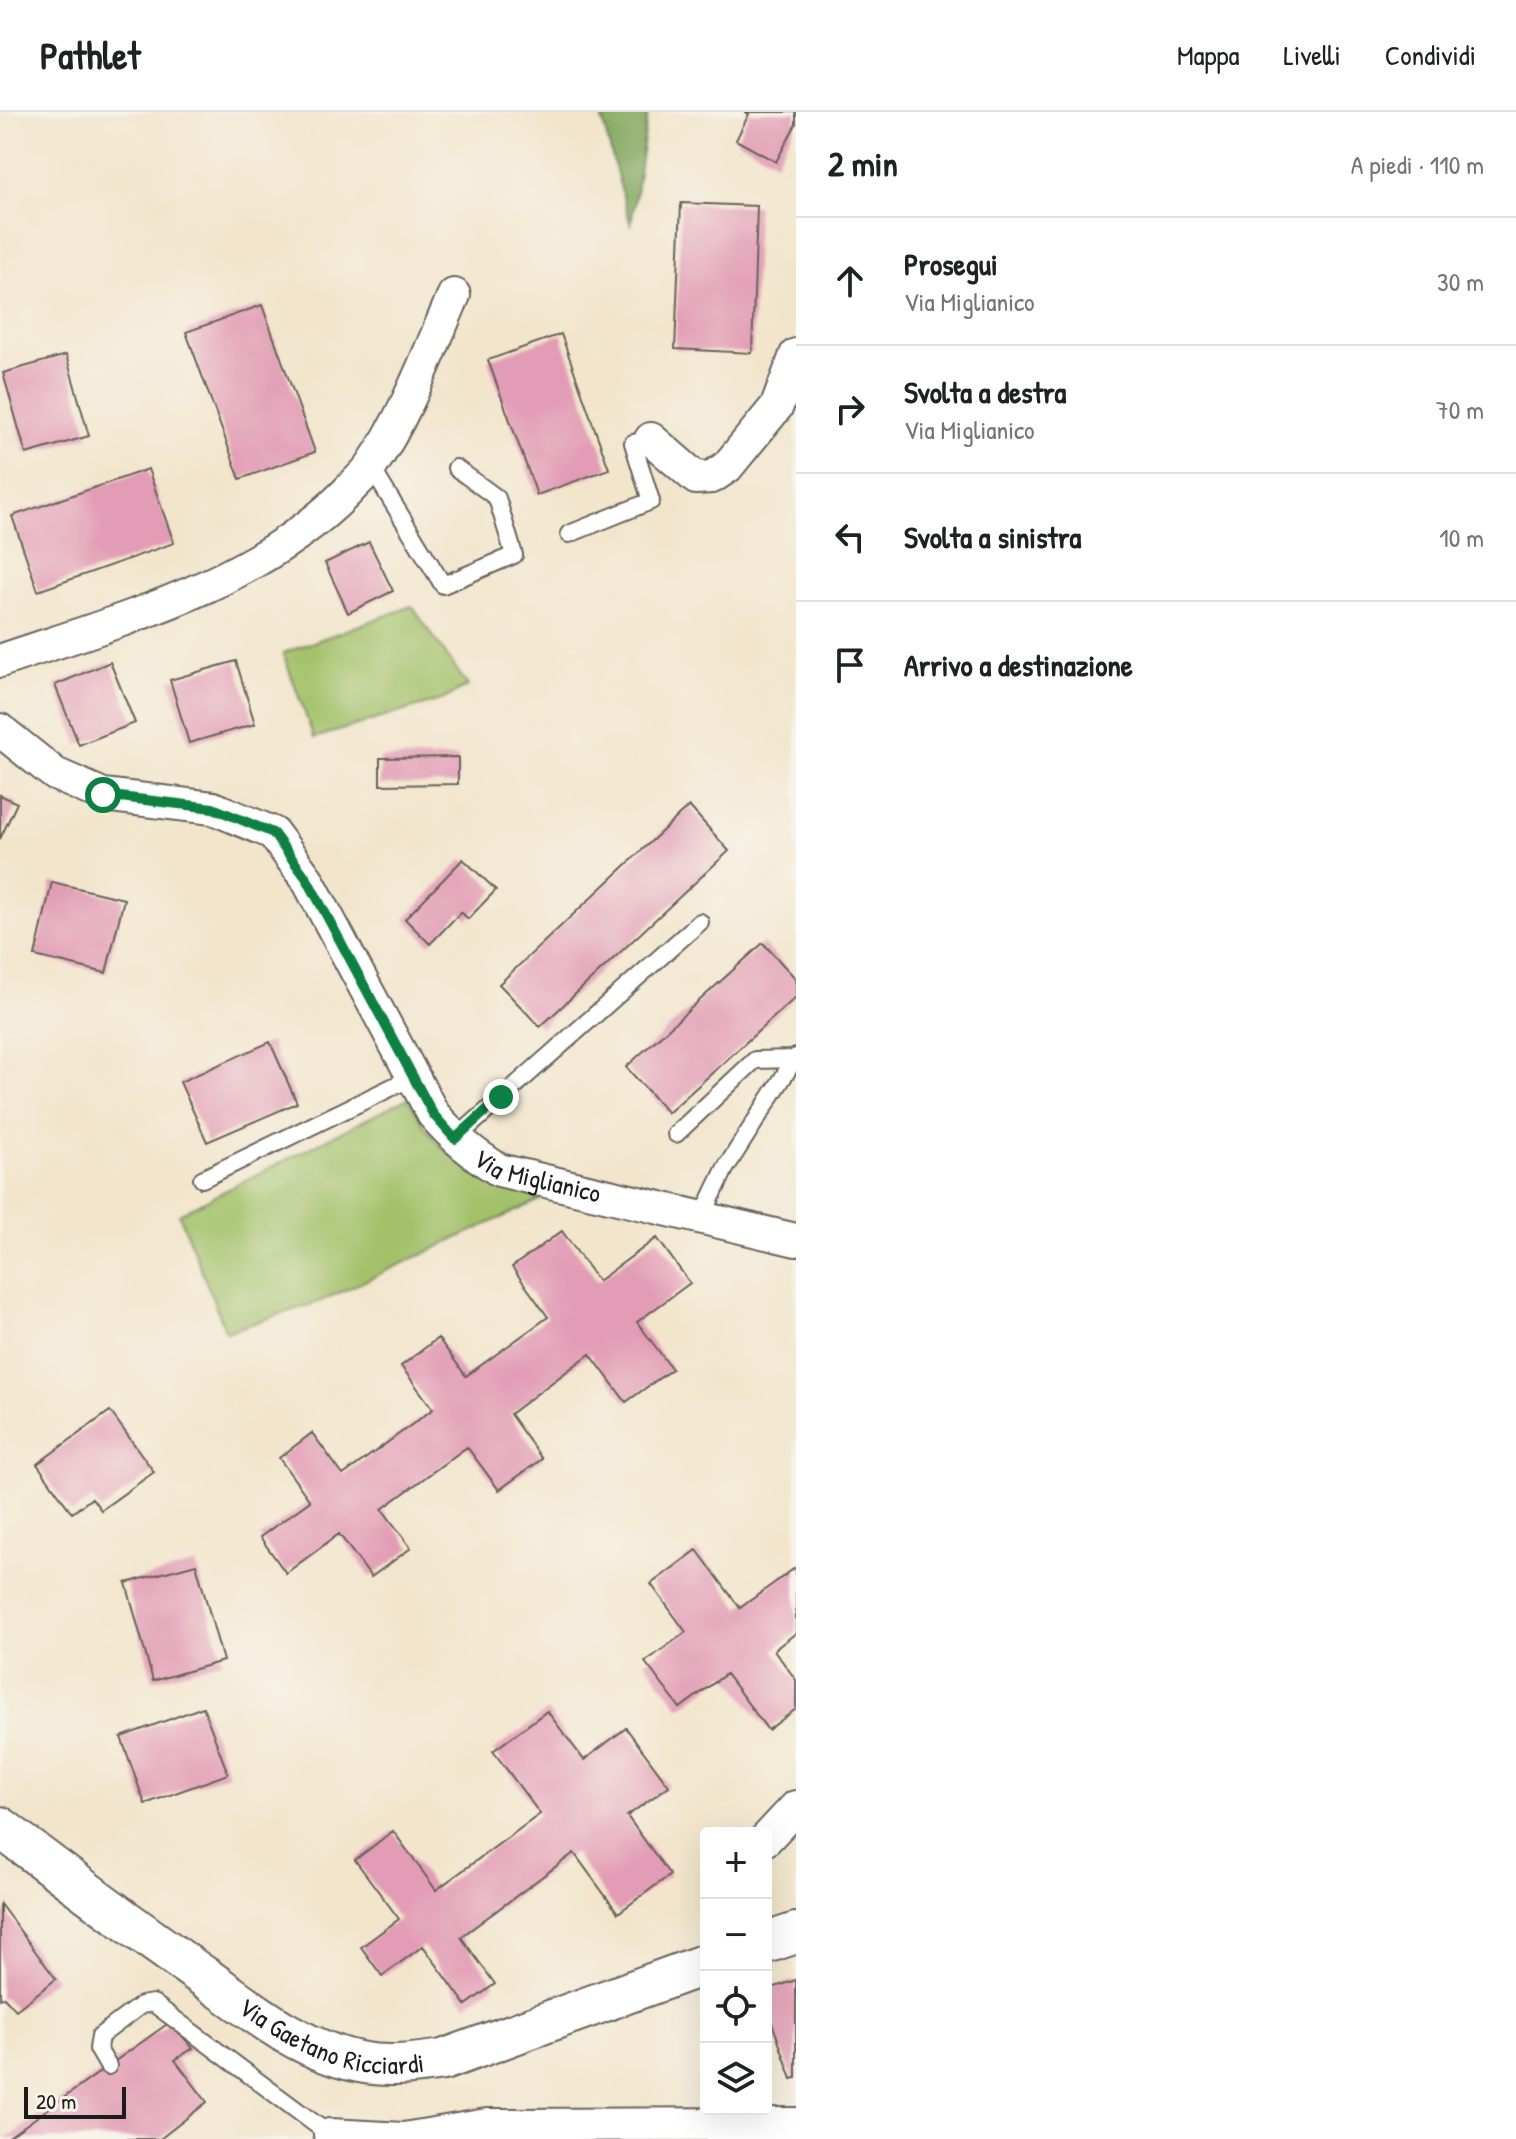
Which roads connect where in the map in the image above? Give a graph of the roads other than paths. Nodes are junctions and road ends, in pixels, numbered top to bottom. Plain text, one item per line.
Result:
1 (454, 295) dead end
2 (796, 355) edge
3 (651, 439) joint
4 (371, 467) junction
5 (456, 468) dead end
6 (569, 534) dead end
7 (0, 661) edge
8 (0, 730) edge
9 (700, 922) dead end
10 (795, 1058) edge
11 (413, 1077) junction
12 (676, 1134) dead end
13 (455, 1139) junction
14 (202, 1179) dead end
15 (702, 1217) junction
16 (796, 1240) edge
17 (796, 1807) edge
18 (0, 1827) edge
19 (772, 1833) edge
20 (700, 1966) edge
21 (108, 2066) dead end
22 (796, 2124) edge
23 (330, 2135) joint

1 - 4 street
2 - 3 street
3 - 6 lane
4 - 5 lane
4 - 7 street
8 - 11 street, Via Miglianico
9 - 13 lane
10 - 12 lane
10 - 15 lane
11 - 13 street, Via Miglianico
11 - 14 lane
13 - 15 street, Via Miglianico
15 - 16 street, Via Miglianico
17 - 19 street
18 - 20 street, Via Gaetano Ricciardi
21 - 23 lane
22 - 23 street

